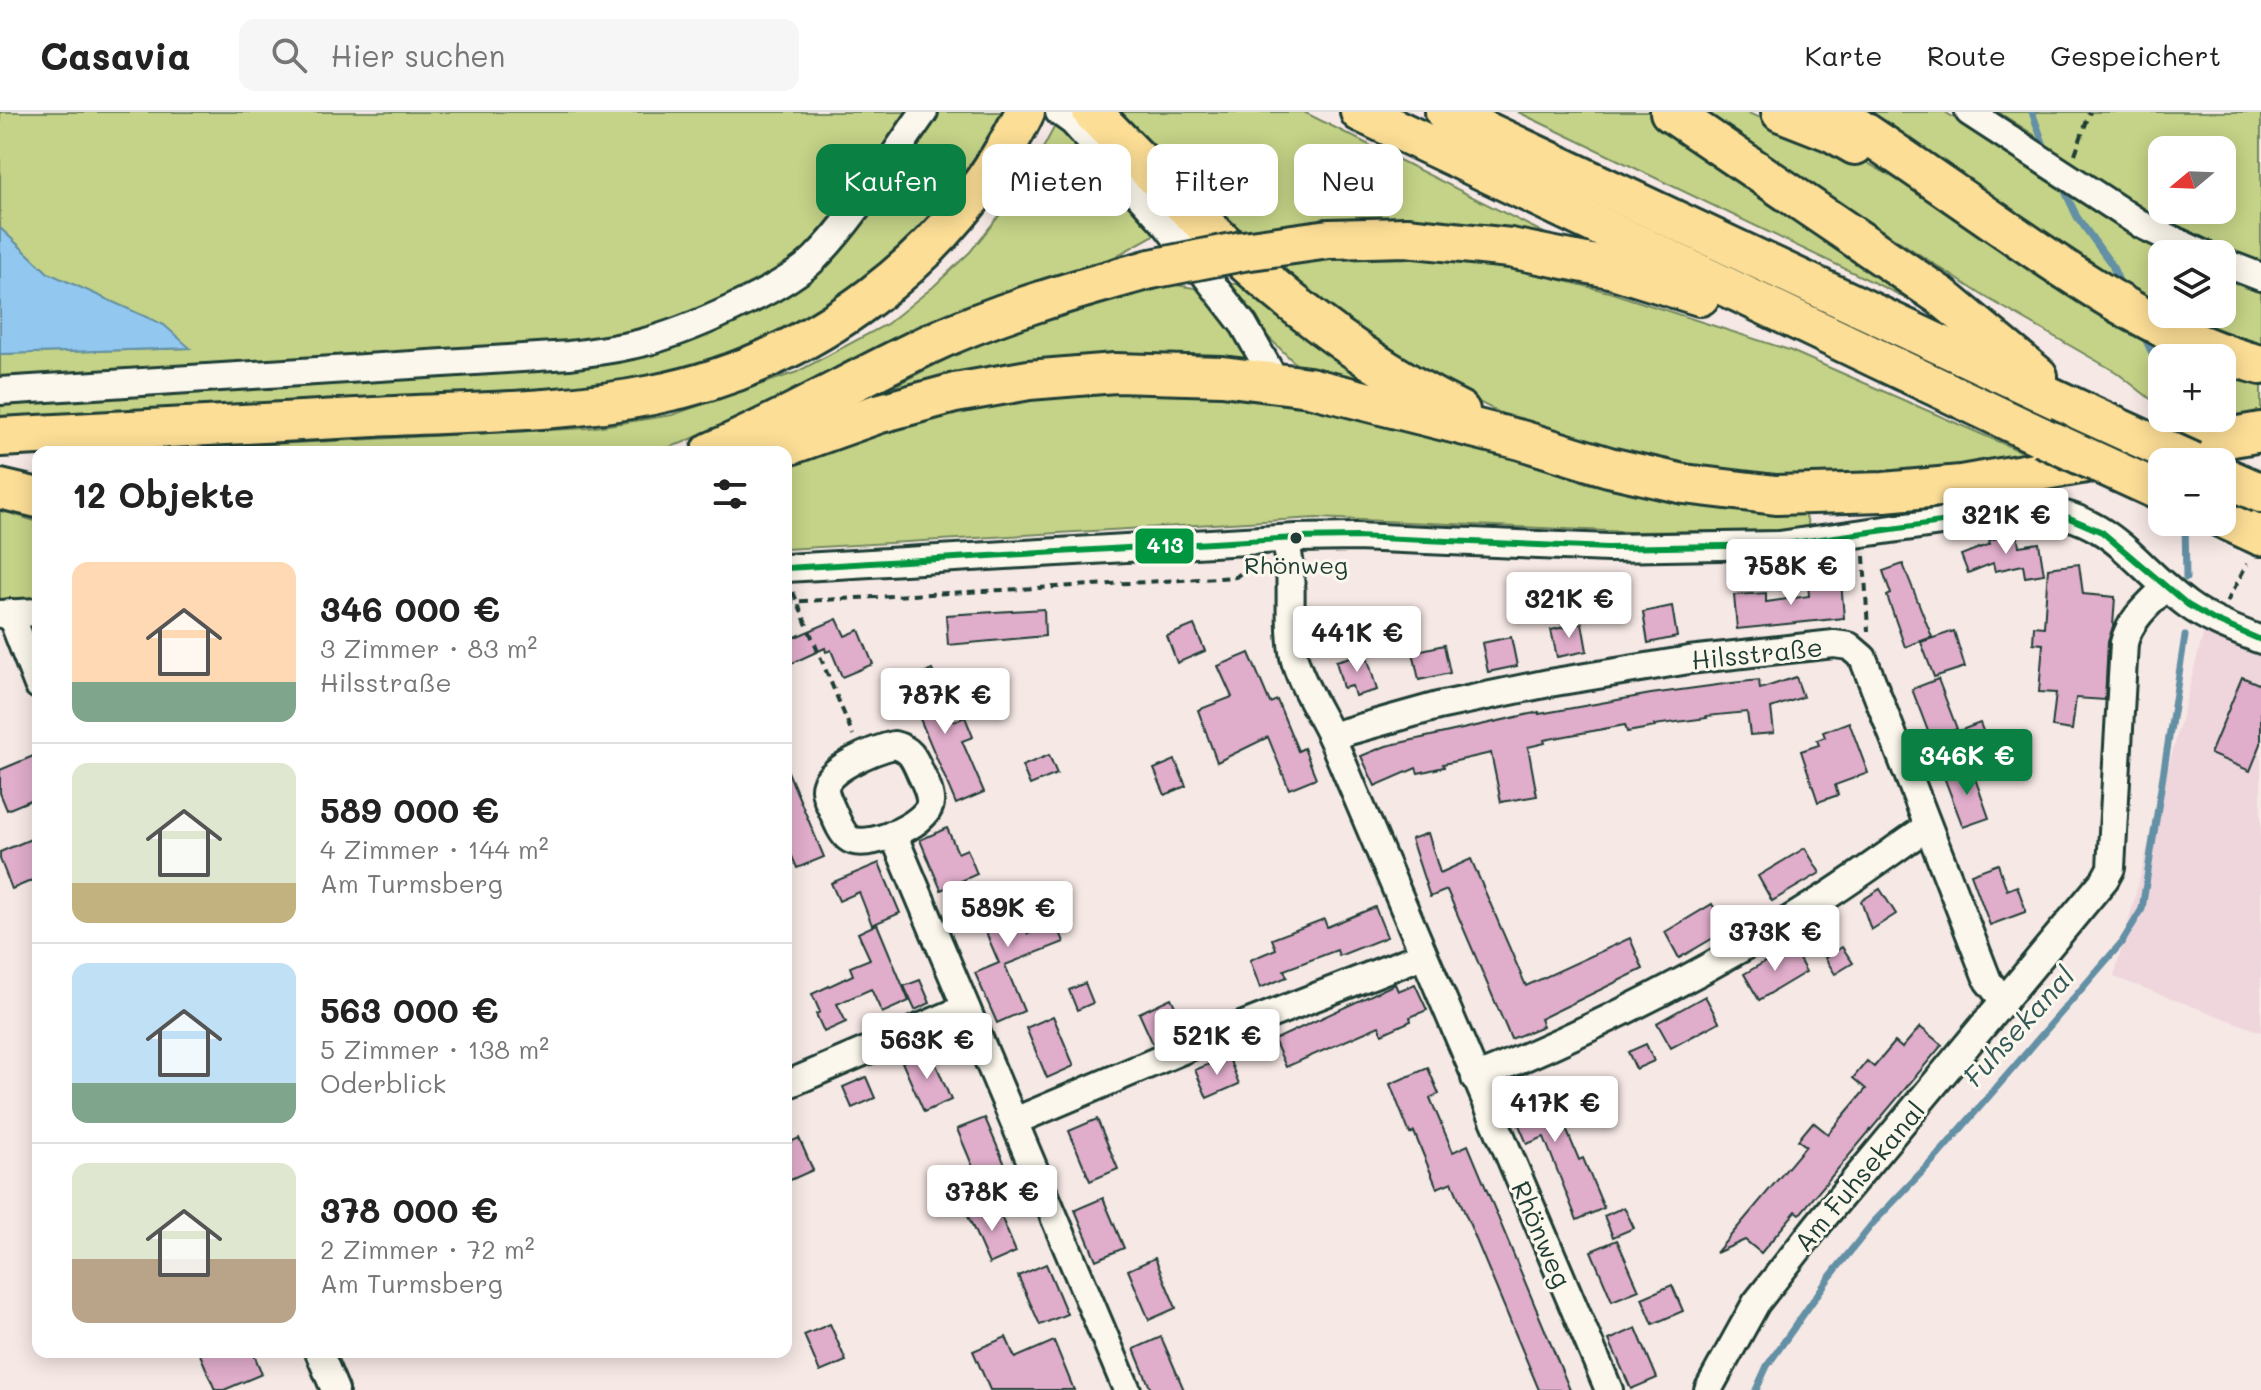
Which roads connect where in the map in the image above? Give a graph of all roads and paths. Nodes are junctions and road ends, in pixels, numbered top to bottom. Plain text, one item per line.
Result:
1 (924, 112) edge
2 (1092, 112) edge
3 (1360, 112) edge
4 (1445, 112) edge
5 (1670, 112) edge
6 (1781, 112) edge
7 (1834, 112) edge
8 (1969, 112) edge
9 (2090, 112) edge
10 (1035, 114) edge
11 (2068, 175) junction
12 (1967, 204) junction
13 (2174, 240) edge
14 (2236, 267) edge
15 (2261, 277) edge
16 (1841, 343) junction
17 (2261, 365) edge
18 (1276, 382) junction
19 (0, 391) edge
20 (2079, 410) junction
21 (2261, 432) edge
22 (0, 437) edge
23 (1521, 440) junction
24 (724, 446) edge
25 (788, 446) edge
26 (2162, 448) edge
27 (2236, 482) edge
28 (2148, 486) edge
29 (0, 489) edge
30 (2261, 493) edge
31 (32, 497) edge
32 (2236, 531) edge
33 (1862, 533) junction
34 (1285, 540) junction
35 (2255, 549) edge
36 (792, 578) edge
37 (792, 587) edge
38 (2166, 587) junction
39 (792, 601) edge
40 (797, 601) junction
41 (32, 612) edge
42 (5, 614) edge
43 (2216, 622) junction
44 (2261, 640) edge
45 (1863, 658) junction
46 (32, 672) edge
47 (852, 733) dead end
48 (1331, 736) junction
49 (1927, 827) junction
50 (893, 834) dead end
51 (1423, 955) junction
52 (2004, 1001) junction
53 (966, 1008) junction
54 (1475, 1078) junction
55 (792, 1082) edge
56 (1015, 1121) junction
57 (322, 1358) edge
58 (335, 1390) edge
59 (1127, 1390) edge
60 (1609, 1390) edge
61 (1708, 1390) edge

1 - 19 street
2 - 23 highway
3 - 16 highway
4 - 20 highway
5 - 20 highway
6 - 12 highway
7 - 12 highway
8 - 11 street
9 - 11 path
10 - 18 street
10 - 22 highway
11 - 13 street
12 - 17 highway
14 - 15 street
16 - 24 highway, bridge
16 - 28 highway, bridge
18 - 23 highway
18 - 25 highway
20 - 26 highway, bridge
21 - 23 highway
27 - 30 highway, bridge
29 - 31 highway
32 - 35 highway
33 - 34 street
33 - 38 street
33 - 45 path
34 - 36 street
34 - 40 path
34 - 48 street, Rhönweg
35 - 43 path
37 - 40 path
38 - 43 street
38 - 52 street, Am Fuhsekanal
39 - 40 path
40 - 47 path
41 - 42 street
42 - 46 street
43 - 44 street
45 - 48 street, Hilsstraße
45 - 49 street, Hilsstraße
48 - 51 street, Rhönweg
49 - 52 street, Hilsstraße
49 - 54 street
50 - 53 street
51 - 54 street, Rhönweg
51 - 56 street
52 - 61 street, Am Fuhsekanal
53 - 55 street
53 - 56 street
54 - 60 street, Rhönweg
56 - 59 street
57 - 58 street

